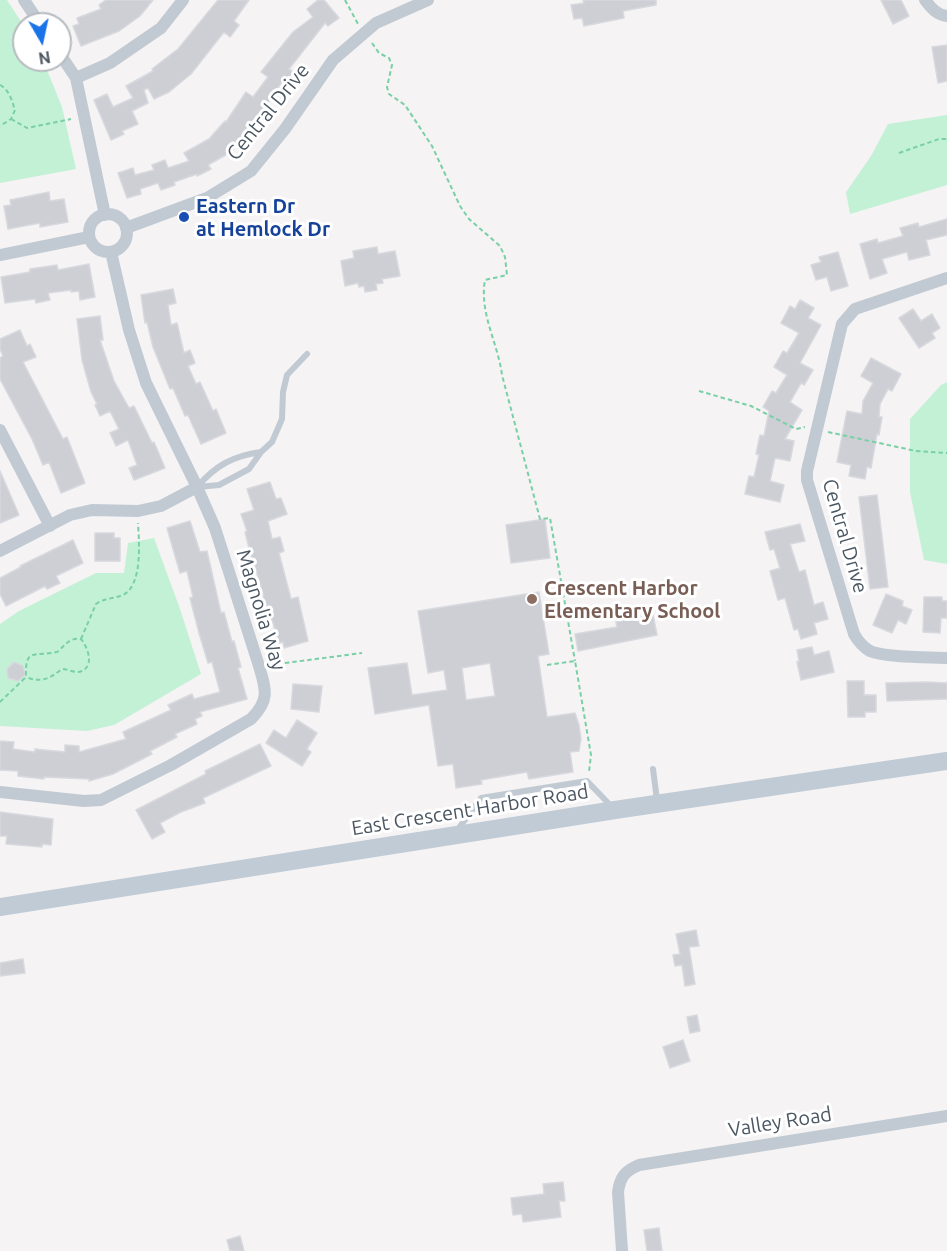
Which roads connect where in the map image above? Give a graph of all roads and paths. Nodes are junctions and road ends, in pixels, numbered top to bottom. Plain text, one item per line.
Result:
1 (183, 0) edge
2 (345, 0) edge
3 (428, 0) edge
4 (925, 0) edge
5 (947, 16) edge
6 (365, 33) junction
7 (72, 72) edge
8 (76, 78) junction
9 (0, 85) edge
10 (84, 116) junction
11 (11, 118) junction
12 (0, 126) edge
13 (947, 139) edge
14 (899, 153) dead end
15 (105, 215) junction
16 (126, 228) junction
17 (89, 237) junction
18 (111, 252) junction
19 (0, 255) edge
20 (947, 278) edge
21 (307, 354) dead end
22 (0, 430) edge
23 (261, 452) junction
24 (197, 487) junction
25 (138, 511) junction
26 (50, 526) junction
27 (0, 552) edge
28 (81, 639) junction
29 (362, 653) dead end
30 (947, 658) edge
31 (575, 660) junction
32 (547, 665) dead end
33 (259, 666) junction
34 (26, 677) junction
35 (0, 702) edge
36 (947, 760) edge
37 (653, 769) dead end
38 (587, 781) junction
39 (0, 792) edge
40 (658, 804) junction
41 (615, 810) junction
42 (454, 835) junction
43 (0, 907) edge
44 (947, 1116) edge
45 (622, 1251) edge

1 - 8 street
2 - 6 path
3 - 6 street, Central Drive
4 - 5 street
6 - 16 street, Central Drive
6 - 31 path
7 - 8 street
8 - 10 street
9 - 11 path
10 - 11 path
10 - 15 street
11 - 12 path
13 - 14 path
15 - 16 street
15 - 17 street
16 - 18 street
17 - 18 street
17 - 19 street
18 - 24 street, Magnolia Way
20 - 30 street, Central Drive
21 - 23 lane
22 - 26 street
23 - 24 lane
23 - 24 lane
24 - 25 street
24 - 33 street, Magnolia Way
25 - 26 street
25 - 28 path
26 - 27 street
28 - 34 path
28 - 34 path
29 - 33 path
31 - 32 path
31 - 38 path
33 - 39 street, Magnolia Way
34 - 35 path
36 - 40 street, East Crescent Harbor Road
37 - 40 lane
38 - 41 lane
38 - 42 lane
40 - 41 street, East Crescent Harbor Road
41 - 42 street, East Crescent Harbor Road
42 - 43 street, East Crescent Harbor Road
44 - 45 street, Valley Road

